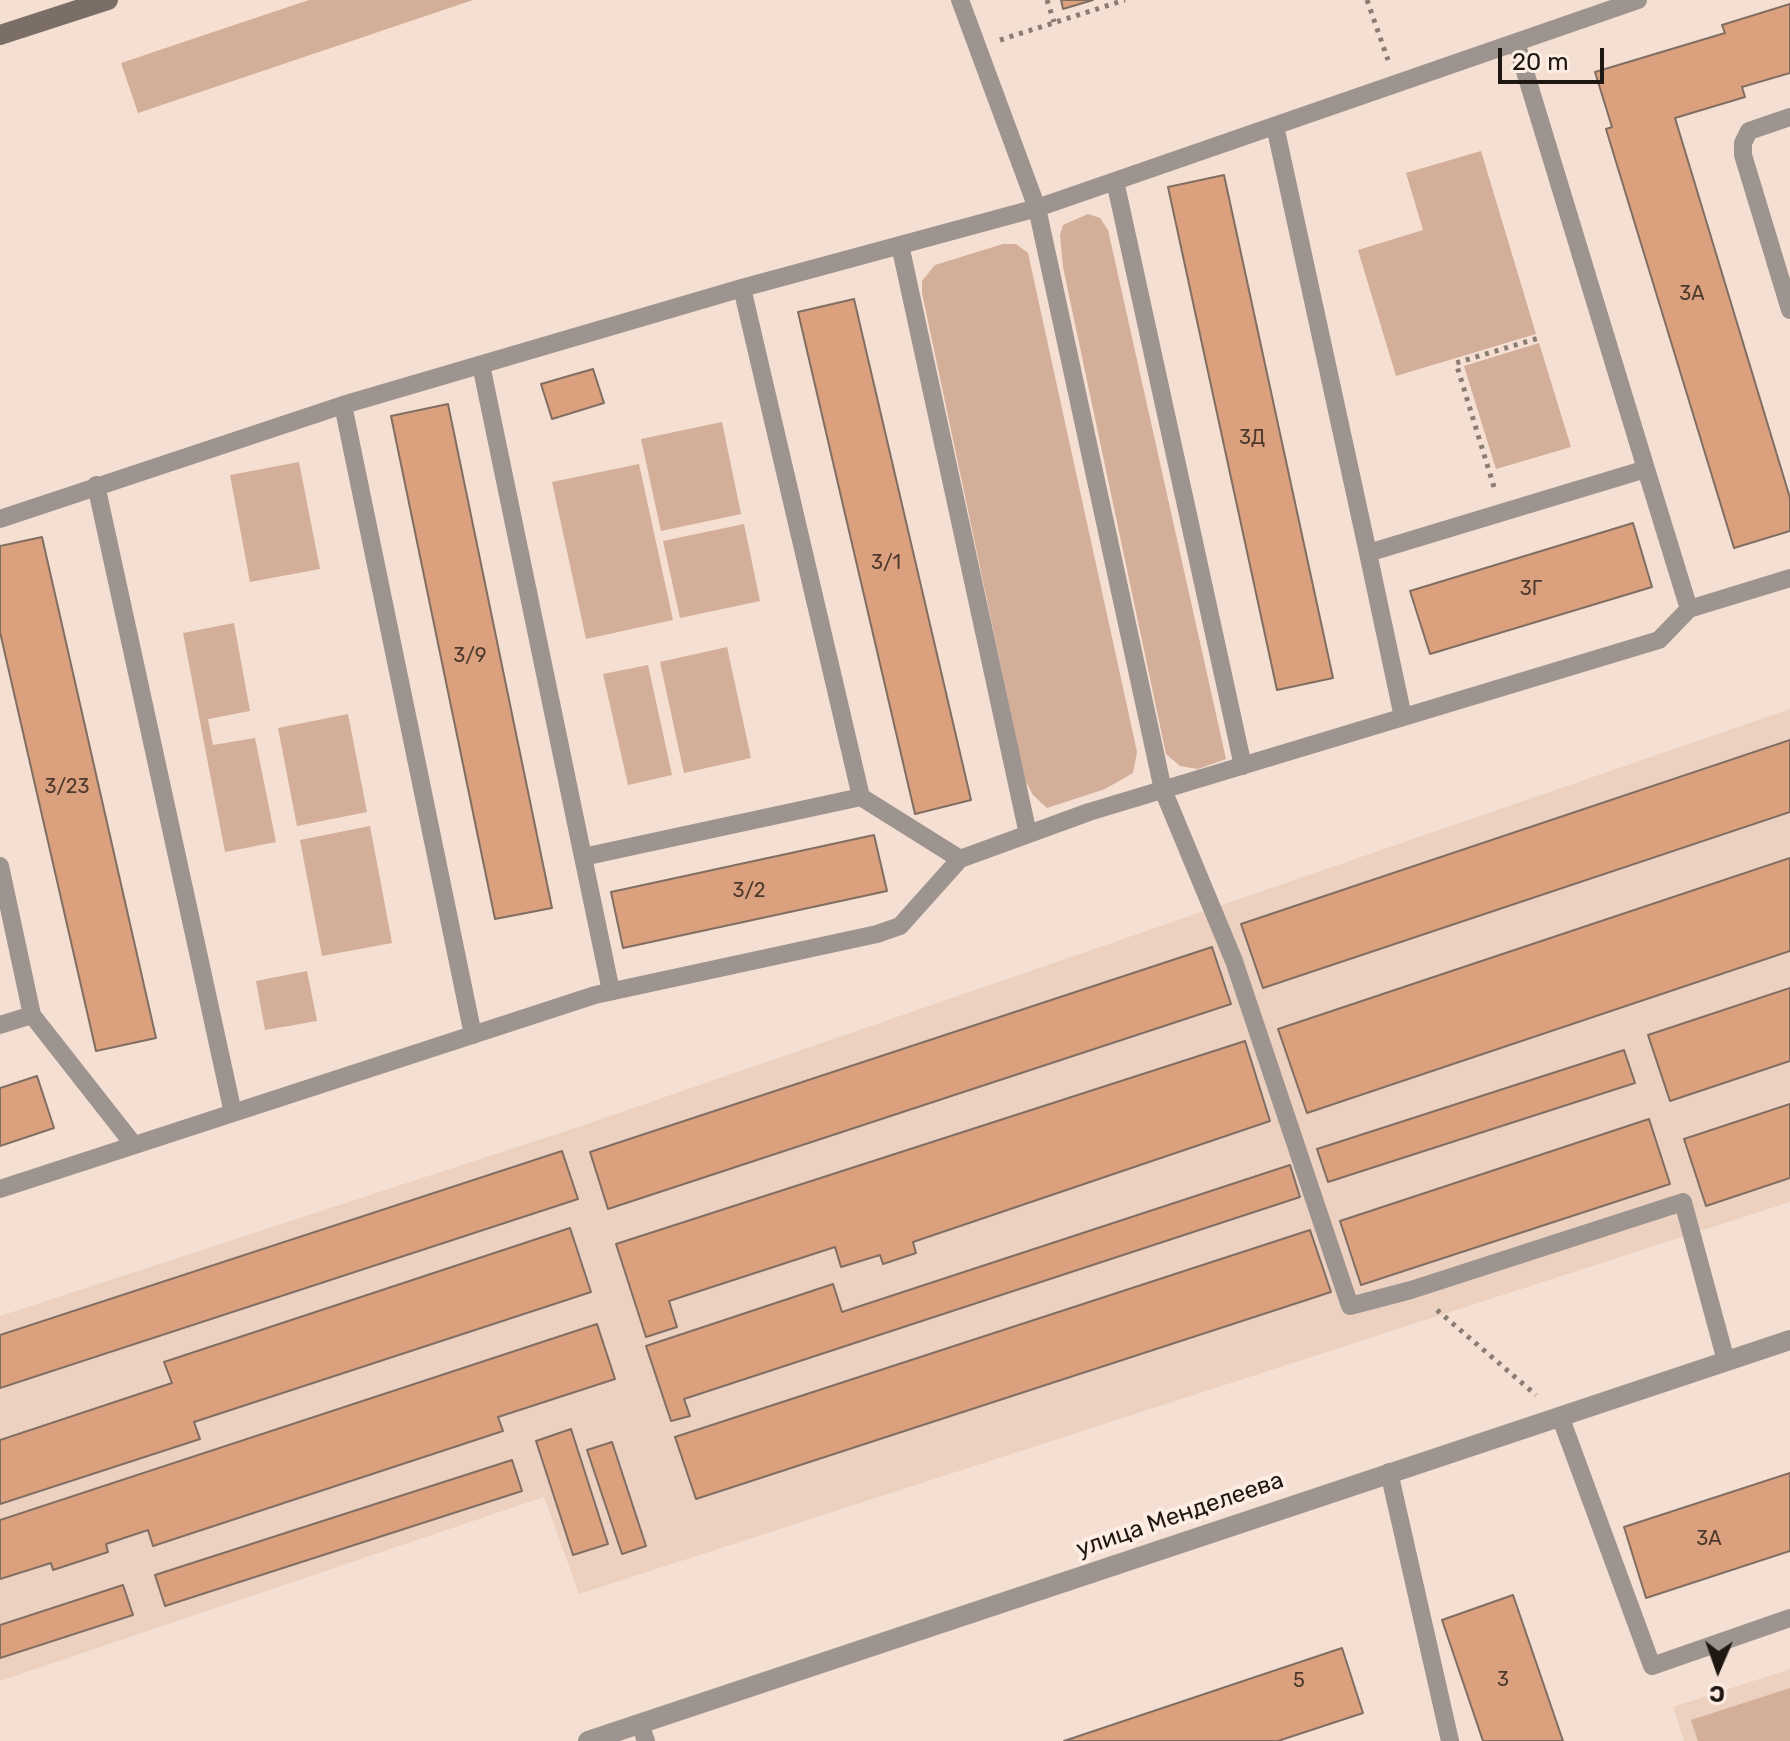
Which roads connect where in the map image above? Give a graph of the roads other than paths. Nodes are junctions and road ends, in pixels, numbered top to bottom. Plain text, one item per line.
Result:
1 (108, 0) edge
2 (960, 0) edge
3 (1638, 0) edge
4 (0, 35) edge
5 (1516, 42) junction
6 (1790, 117) edge
7 (1275, 126) junction
8 (1115, 181) junction
9 (1037, 208) junction
10 (900, 245) junction
11 (742, 288) junction
12 (1790, 310) edge
13 (481, 365) junction
14 (343, 405) junction
15 (1646, 469) junction
16 (96, 485) junction
17 (0, 519) edge
18 (1368, 553) junction
19 (1790, 578) edge
20 (1689, 609) junction
21 (1403, 717) junction
22 (1243, 766) junction
23 (1163, 790) junction
24 (861, 797) junction
25 (1028, 834) junction
26 (583, 857) junction
27 (960, 859) junction
28 (0, 866) edge
29 (611, 991) junction
30 (32, 1015) junction
31 (0, 1025) edge
32 (473, 1035) junction
33 (233, 1113) junction
34 (134, 1145) junction
35 (0, 1189) edge
36 (1790, 1340) edge
37 (1726, 1361) junction
38 (1560, 1416) junction
39 (1389, 1472) junction
40 (1790, 1618) edge
41 (643, 1733) edge
42 (588, 1741) edge
43 (1450, 1741) edge

1 - 4 main road
2 - 9 lane
3 - 5 lane
5 - 7 lane
5 - 15 lane
6 - 12 lane
7 - 8 lane
7 - 18 lane
8 - 9 lane
8 - 22 lane
9 - 10 lane
9 - 23 lane
10 - 11 lane
10 - 25 lane
11 - 13 lane
11 - 24 lane
13 - 14 lane
13 - 26 lane
14 - 16 lane
14 - 32 lane
15 - 18 lane
15 - 20 lane
16 - 17 lane
16 - 33 lane
18 - 21 lane
19 - 20 lane
20 - 21 lane
21 - 22 lane
22 - 23 lane
23 - 25 lane
23 - 37 lane
24 - 26 lane
24 - 27 lane
25 - 27 lane
26 - 29 lane
27 - 29 lane
28 - 30 lane
29 - 32 lane
30 - 31 lane
30 - 34 lane
32 - 33 lane
33 - 34 lane
34 - 35 lane
36 - 37 street, улица Менделеева
37 - 38 street, улица Менделеева
38 - 39 street, улица Менделеева
38 - 40 lane
39 - 41 street, улица Менделеева
39 - 43 lane
41 - 42 street, улица Менделеева

